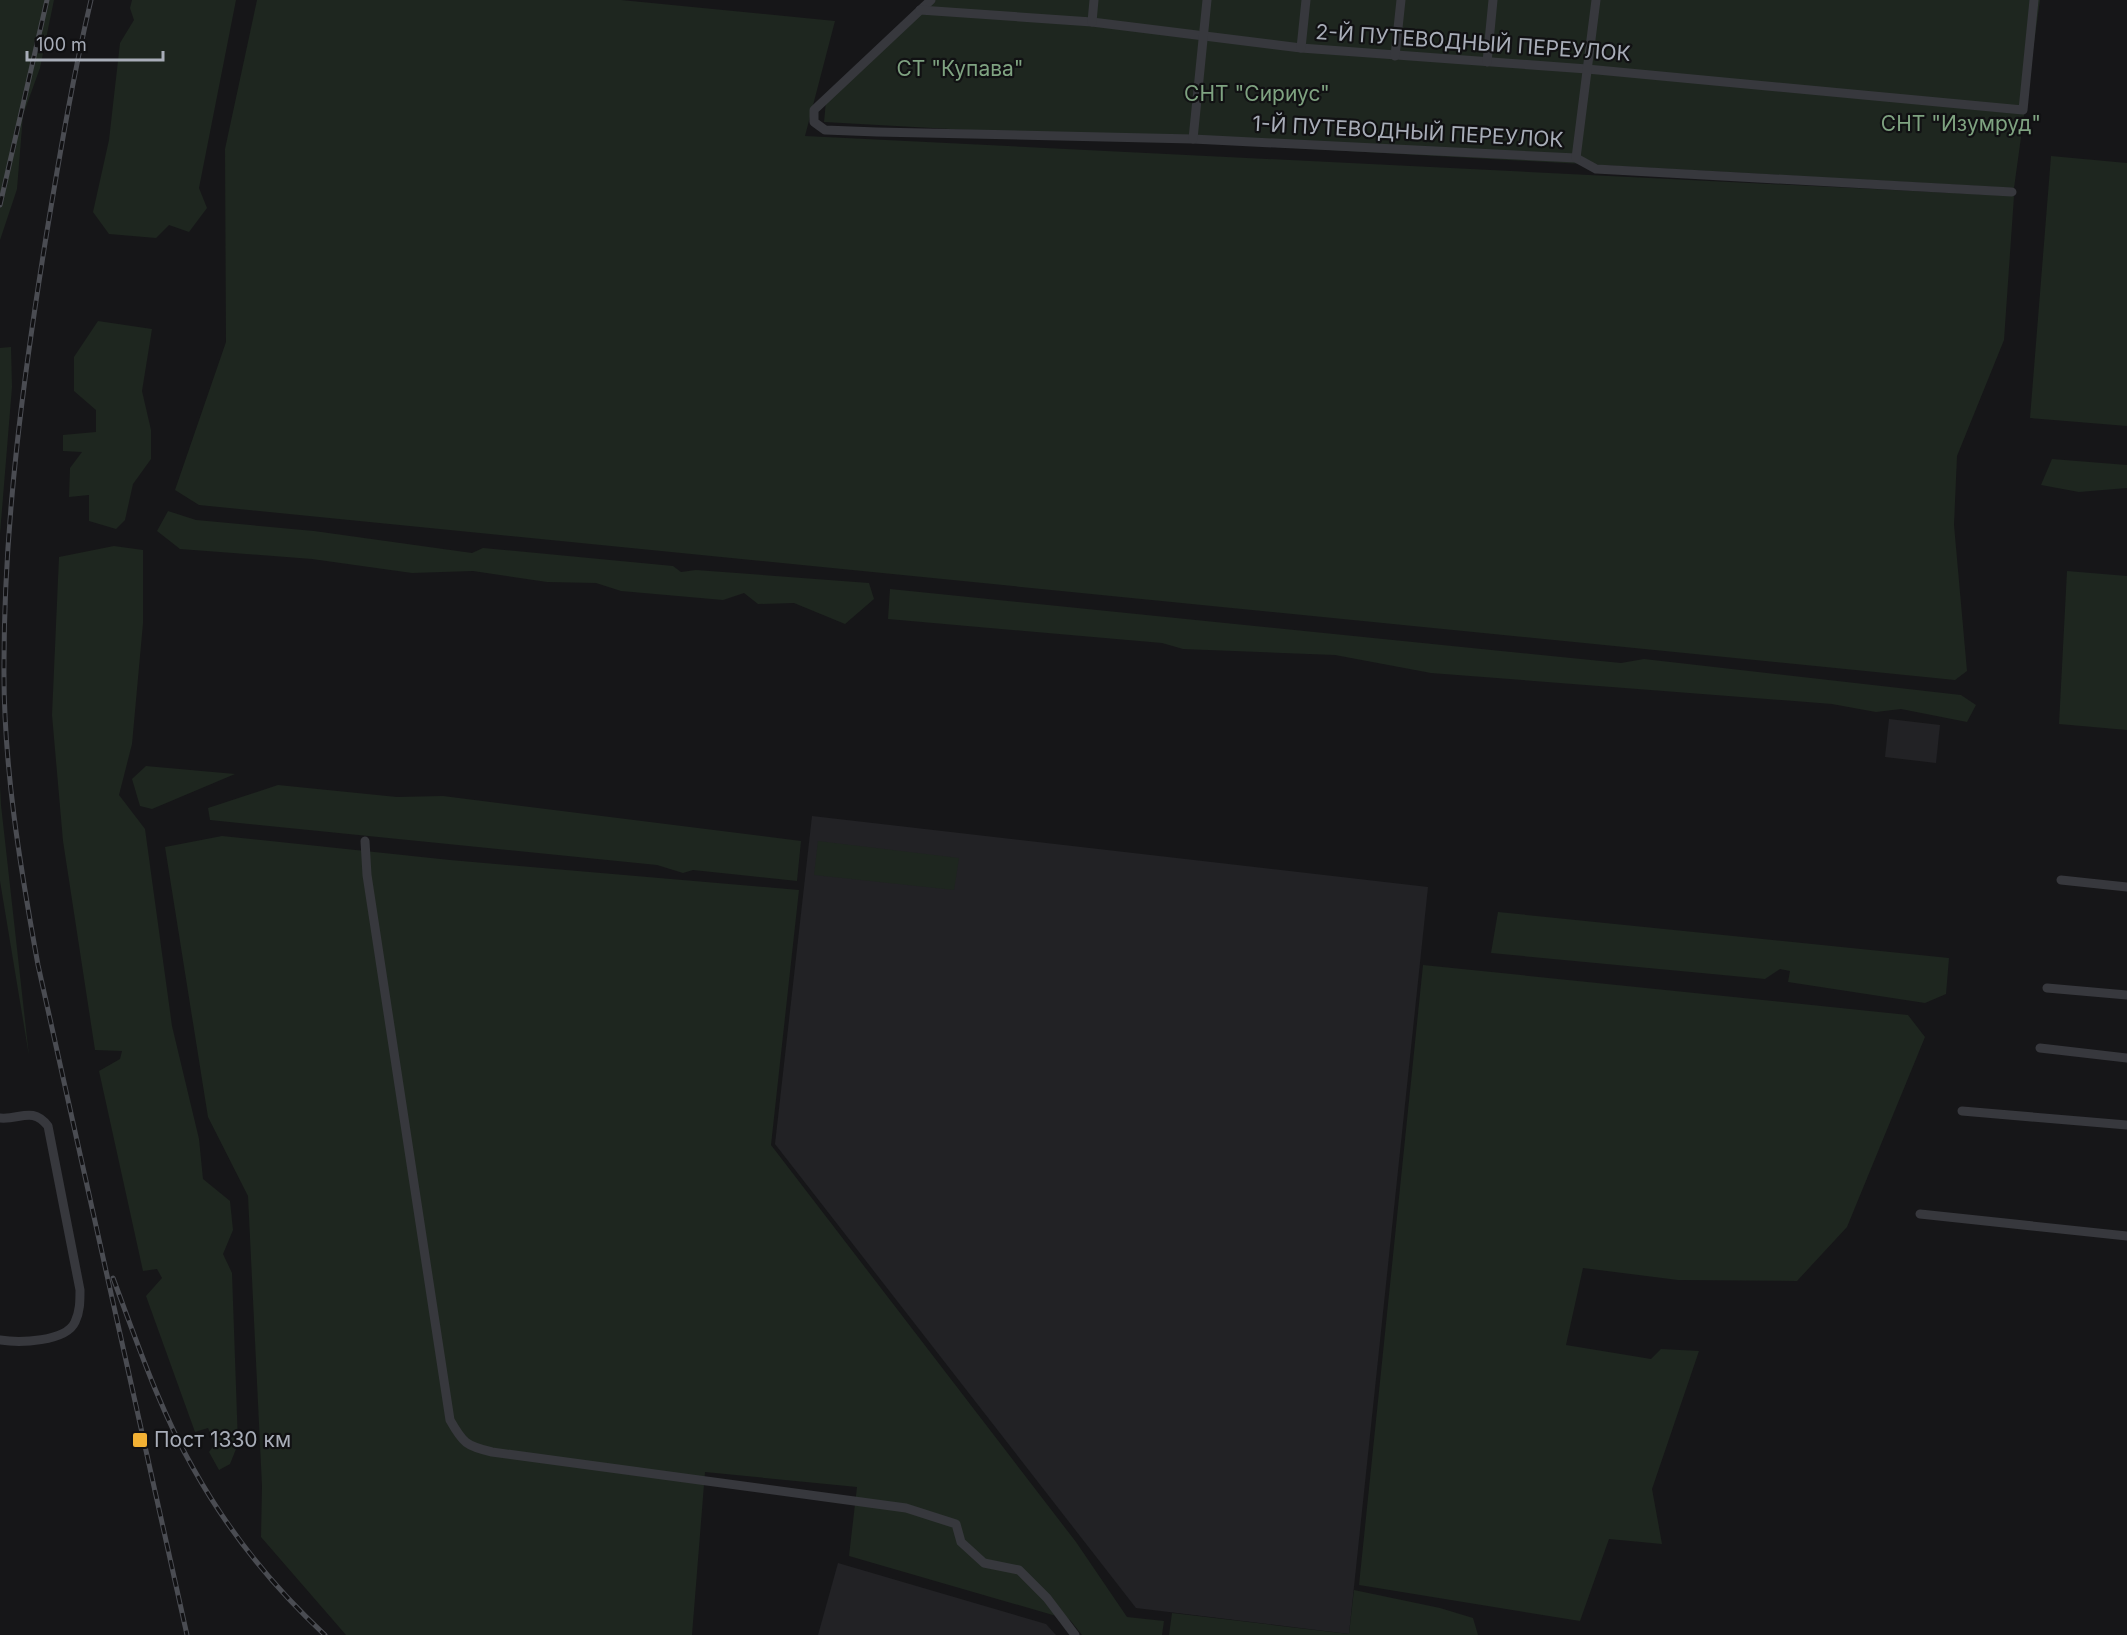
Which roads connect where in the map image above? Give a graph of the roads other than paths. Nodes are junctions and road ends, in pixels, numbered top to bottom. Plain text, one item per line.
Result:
1 (931, 0) edge
2 (1094, 0) edge
3 (1207, 0) edge
4 (1306, 0) edge
5 (1401, 0) edge
6 (1493, 0) edge
7 (1596, 0) edge
8 (2034, 0) edge
9 (920, 10) junction
10 (1092, 22) junction
11 (1203, 35) junction
12 (1301, 48) junction
13 (1395, 56) junction
14 (1487, 62) junction
15 (1587, 69) junction
16 (1193, 139) junction
17 (1576, 158) junction
18 (2012, 192) dead end
19 (365, 841) dead end
20 (2061, 880) dead end
21 (2127, 887) edge
22 (2047, 988) dead end
23 (2127, 995) edge
24 (2040, 1048) dead end
25 (2127, 1058) edge
26 (1962, 1111) dead end
27 (0, 1118) edge
28 (2127, 1125) edge
29 (1920, 1214) dead end
30 (2127, 1236) edge
31 (0, 1340) edge
32 (1075, 1635) edge

1 - 9 street
2 - 10 street
3 - 11 street
4 - 12 street
5 - 13 street
6 - 14 street
7 - 15 street
8 - 15 street, 2-Й ПУТЕВОДНЫЙ ПЕРЕУЛОК
9 - 10 street, 2-Й ПУТЕВОДНЫЙ ПЕРЕУЛОК
9 - 16 street, 1-Й ПУТЕВОДНЫЙ ПЕРЕУЛОК
10 - 11 street, 2-Й ПУТЕВОДНЫЙ ПЕРЕУЛОК
11 - 12 street, 2-Й ПУТЕВОДНЫЙ ПЕРЕУЛОК
11 - 16 street
12 - 13 street, 2-Й ПУТЕВОДНЫЙ ПЕРЕУЛОК
13 - 14 street, 2-Й ПУТЕВОДНЫЙ ПЕРЕУЛОК
14 - 15 street, 2-Й ПУТЕВОДНЫЙ ПЕРЕУЛОК
15 - 17 street
16 - 17 street, 1-Й ПУТЕВОДНЫЙ ПЕРЕУЛОК
17 - 18 street, 1-Й ПУТЕВОДНЫЙ ПЕРЕУЛОК
19 - 32 street
20 - 21 street
22 - 23 street
24 - 25 street
26 - 28 street
27 - 31 street
29 - 30 street

